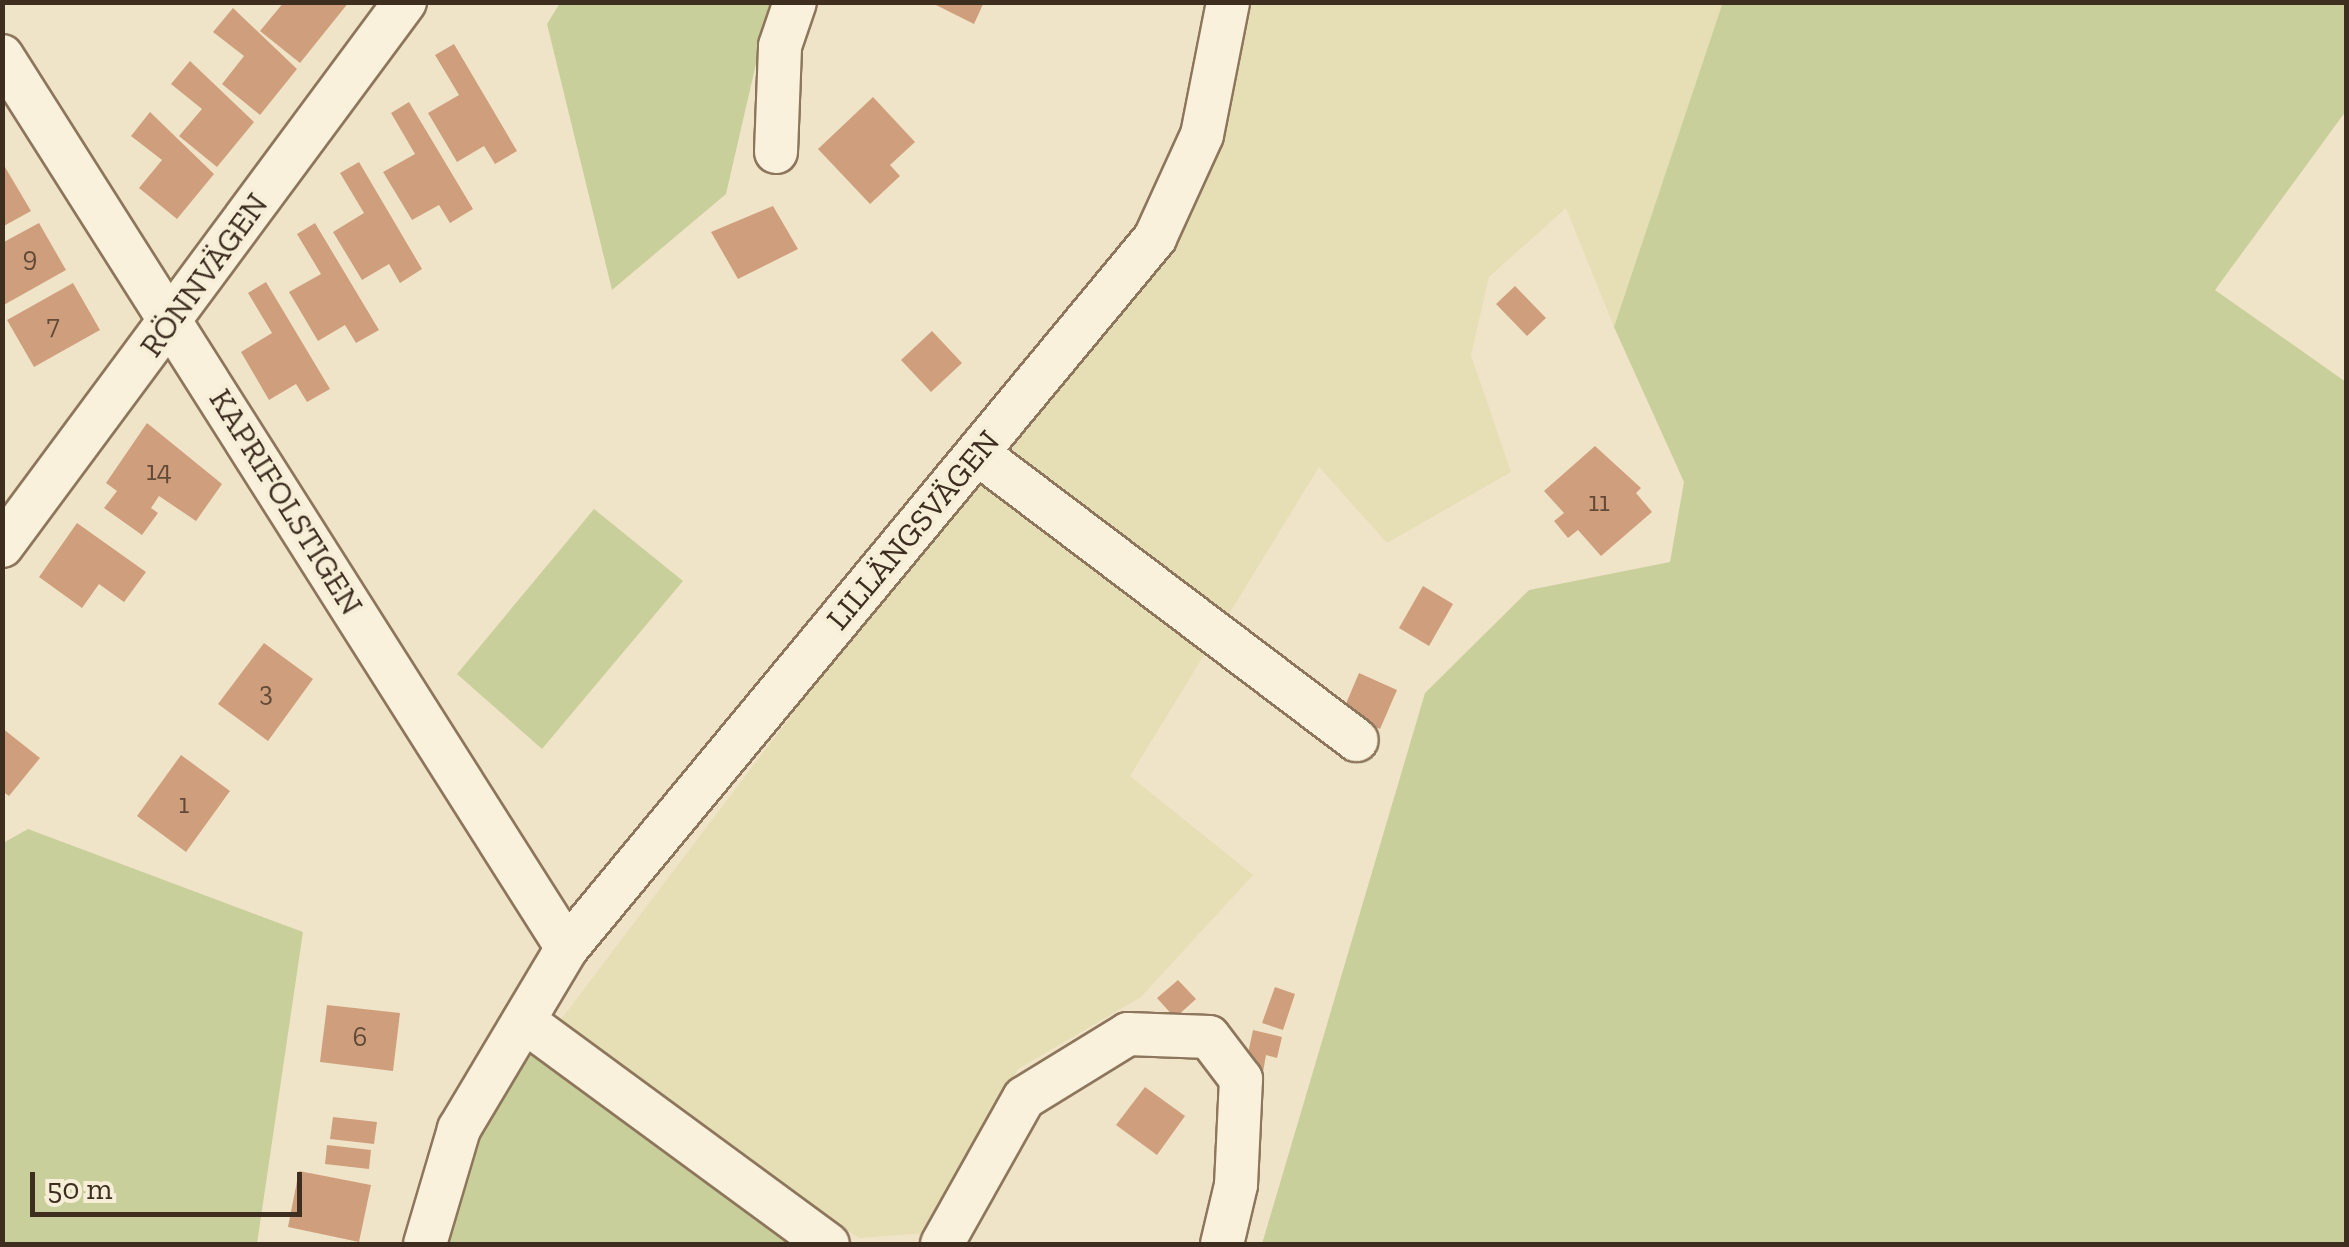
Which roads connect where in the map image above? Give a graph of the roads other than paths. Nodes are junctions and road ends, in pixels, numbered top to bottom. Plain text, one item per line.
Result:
1 (405, 2) edge
2 (795, 2) edge
3 (1228, 2) edge
4 (2, 56) edge
5 (776, 152) dead end
6 (172, 320) junction
7 (977, 453) junction
8 (2, 546) edge
9 (1357, 740) dead end
10 (568, 948) junction
11 (524, 1021) junction
12 (425, 1244) edge
13 (828, 1244) edge
14 (942, 1244) edge
15 (1222, 1244) edge

1 - 6 street, RÖNNVÄGEN
2 - 5 street
3 - 7 street, LILLÄNGSVÄGEN
4 - 6 street, KAPRIFOLSTIGEN
6 - 8 street, RÖNNVÄGEN
6 - 10 street, KAPRIFOLSTIGEN
7 - 9 street
7 - 10 street, LILLÄNGSVÄGEN
10 - 11 street, LILLÄNGSVÄGEN
11 - 12 street, LILLÄNGSVÄGEN
11 - 13 street
14 - 15 street

